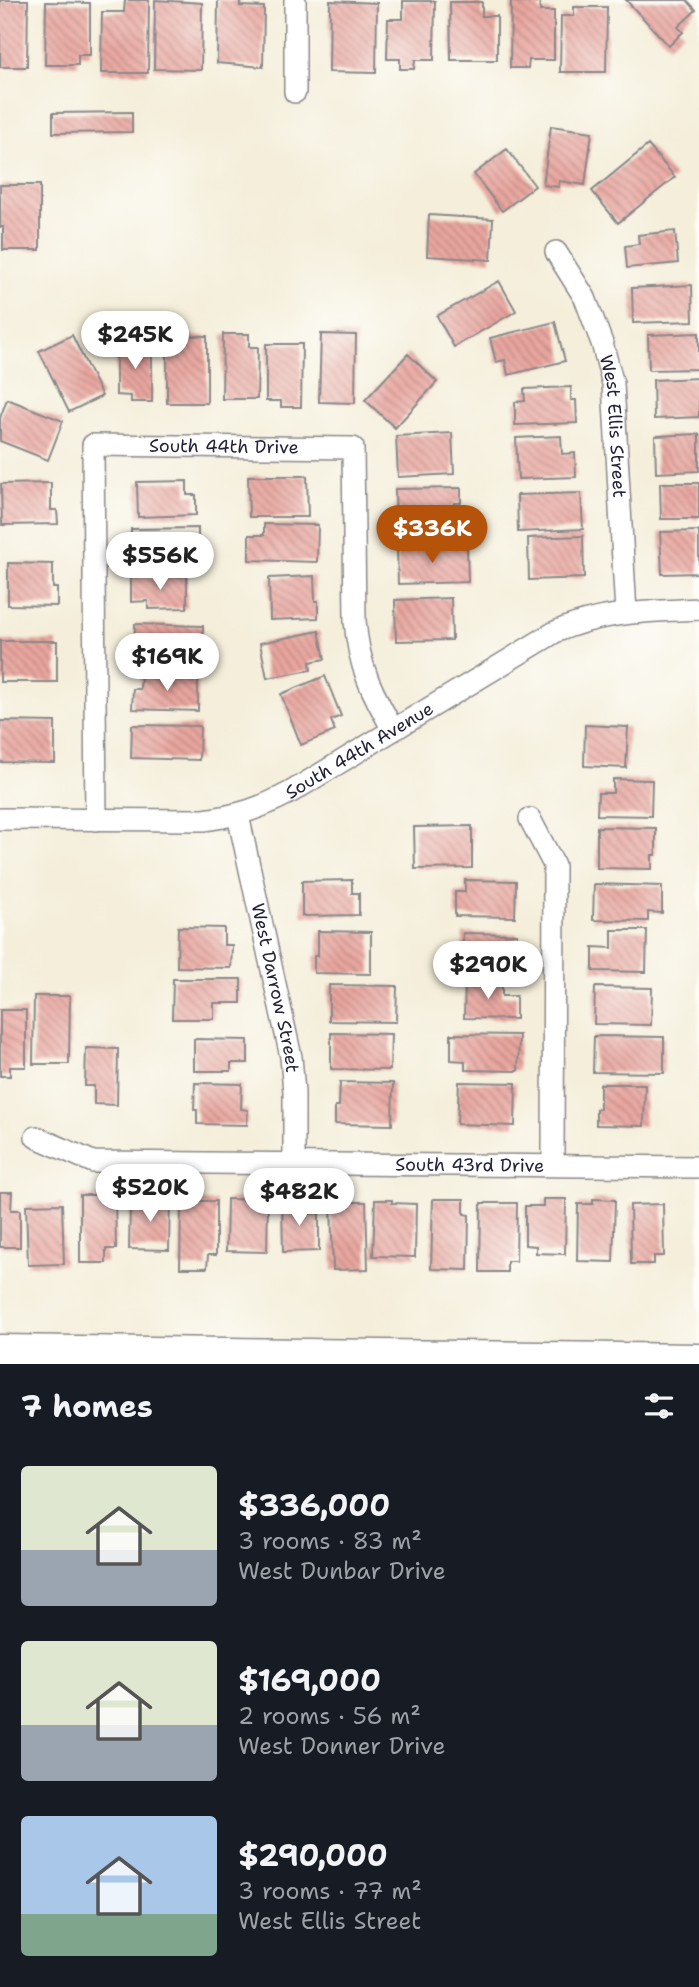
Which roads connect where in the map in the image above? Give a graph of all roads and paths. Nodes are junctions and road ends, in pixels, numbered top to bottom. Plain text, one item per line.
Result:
1 (295, 0) edge
2 (295, 92) dead end
3 (556, 252) dead end
4 (699, 609) edge
5 (626, 613) junction
6 (393, 730) junction
7 (238, 815) junction
8 (0, 819) edge
9 (530, 819) dead end
10 (96, 820) junction
11 (36, 1136) dead end
12 (294, 1164) junction
13 (553, 1166) junction
14 (699, 1167) edge
15 (0, 1351) edge
16 (699, 1360) edge

1 - 2 street
3 - 5 street, West Ellis Street
4 - 5 street, South 44th Avenue
5 - 6 street, South 44th Avenue
6 - 7 street, South 44th Avenue
6 - 10 street, South 44th Drive
7 - 10 street, South 44th Avenue
7 - 12 street, West Darrow Street
8 - 10 street, South 44th Avenue
9 - 13 street
11 - 12 street, South 43rd Drive
12 - 13 street, South 43rd Drive
13 - 14 street, South 43rd Drive
15 - 16 main road

